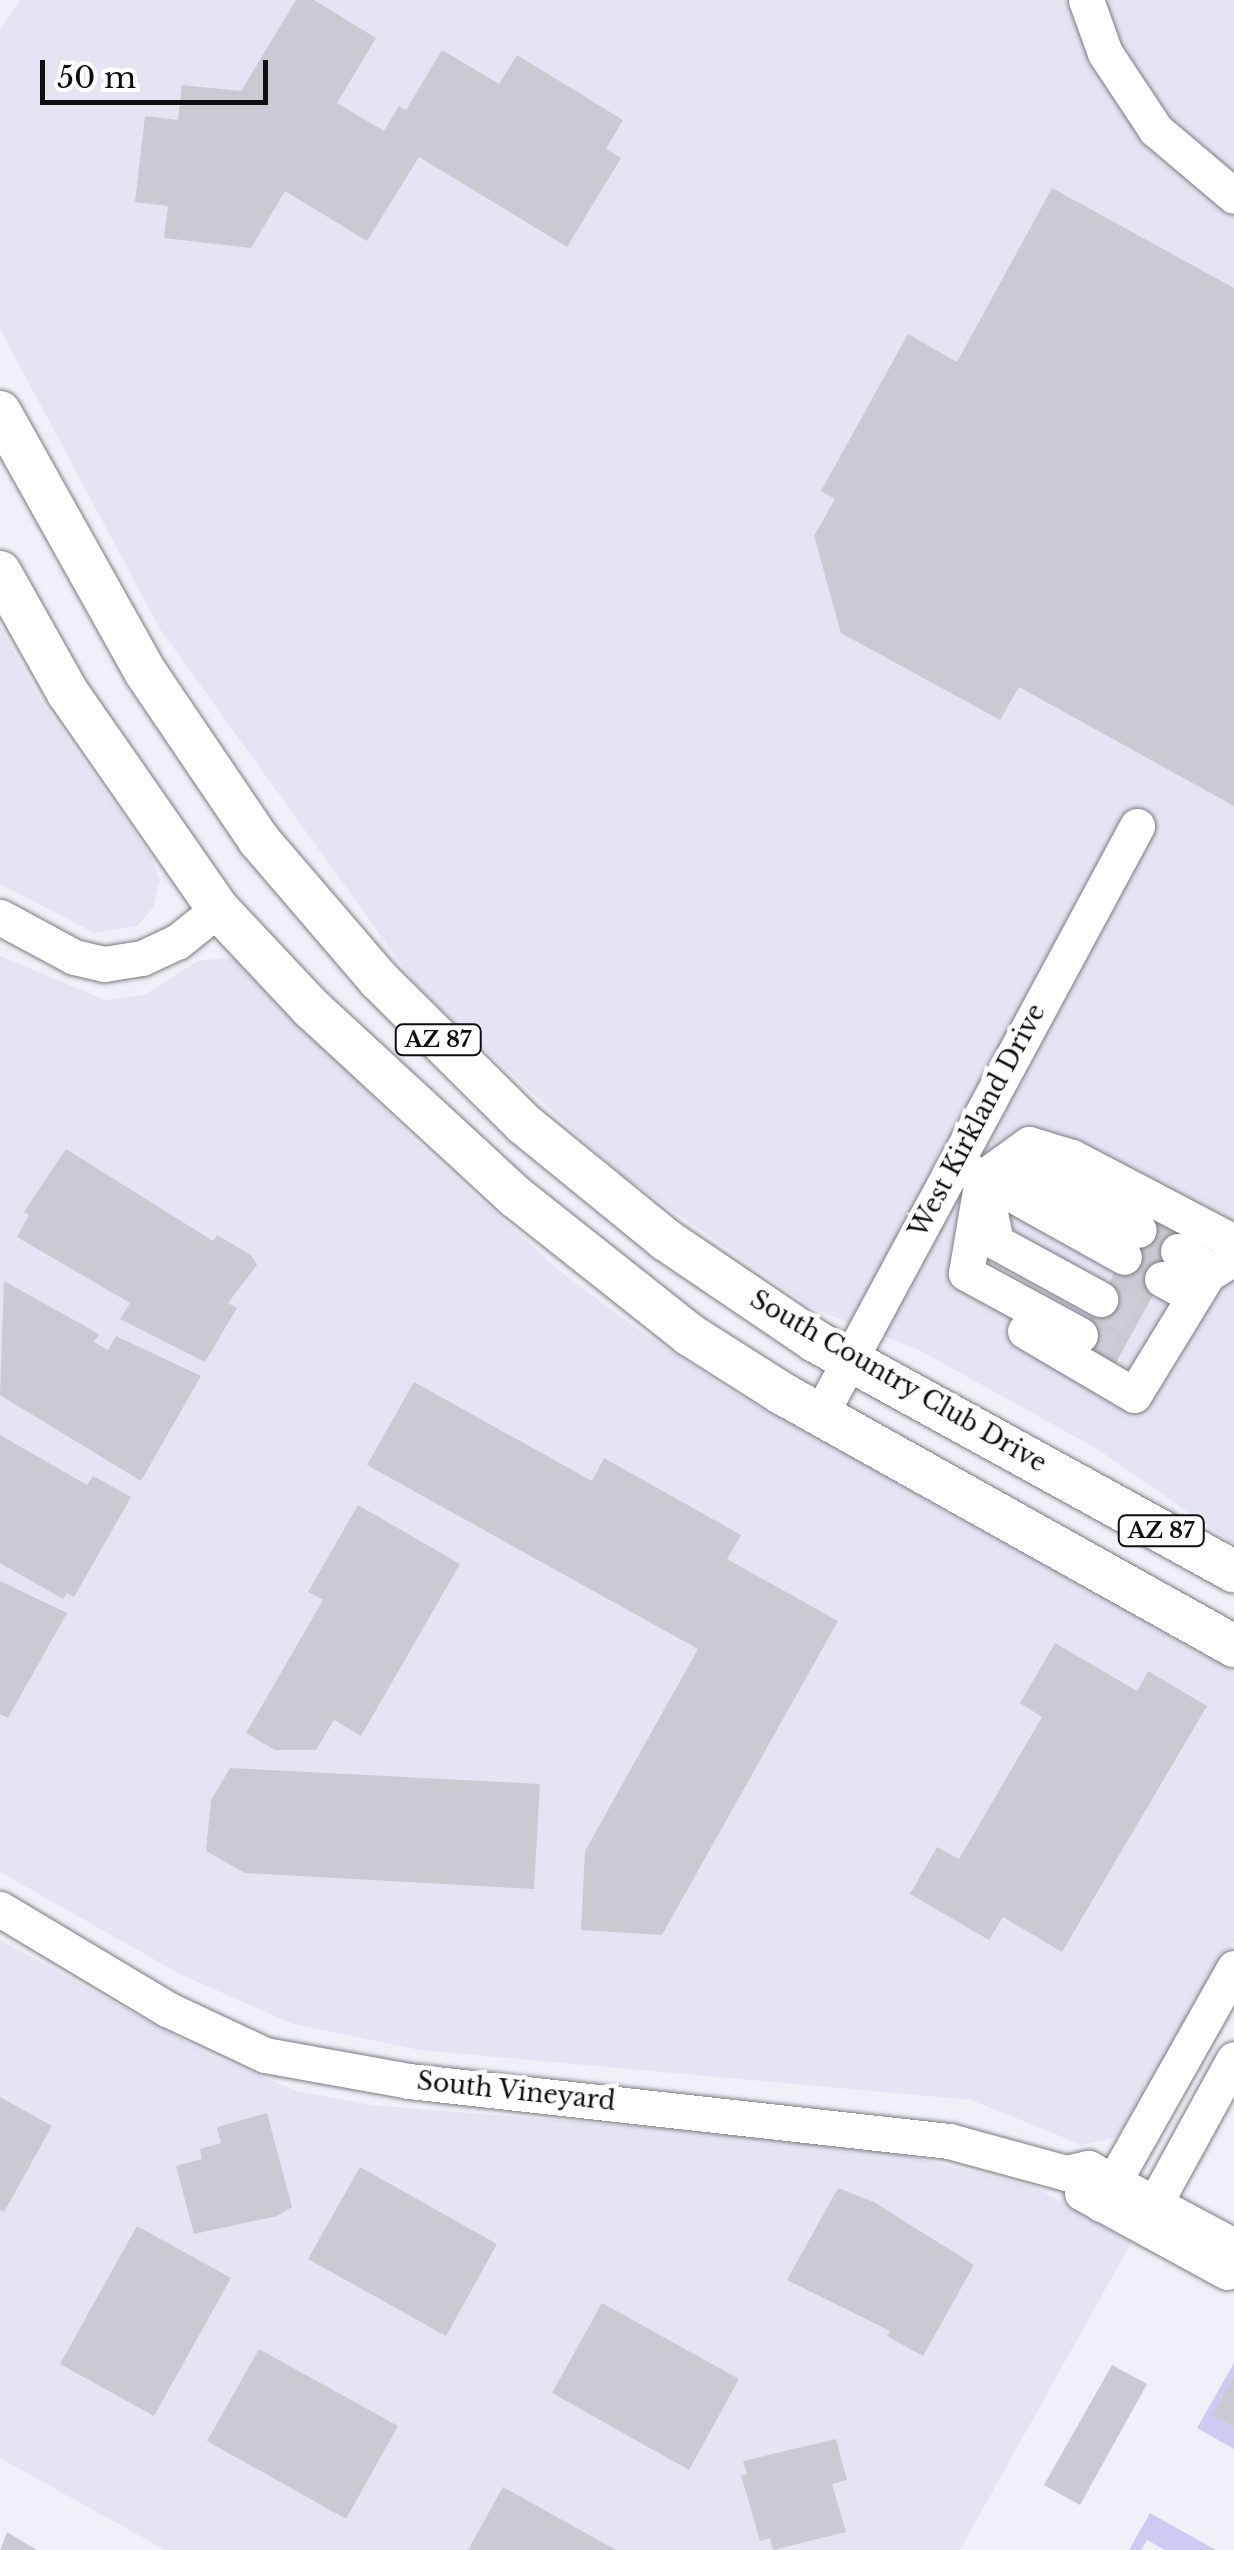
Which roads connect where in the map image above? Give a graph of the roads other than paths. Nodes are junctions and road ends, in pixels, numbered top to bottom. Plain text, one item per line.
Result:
1 (1086, 0) edge
2 (1234, 196) edge
3 (0, 412) edge
4 (0, 572) edge
5 (1137, 826) dead end
6 (218, 909) junction
7 (0, 917) edge
8 (968, 1170) junction
9 (1234, 1242) edge
10 (1131, 1244) dead end
11 (1170, 1265) dead end
12 (966, 1273) junction
13 (1213, 1275) edge
14 (1100, 1299) tunnel mouth
15 (1080, 1335) tunnel mouth
16 (850, 1359) junction
17 (820, 1415) junction
18 (1234, 1571) edge
19 (1234, 1646) edge
20 (0, 1909) edge
21 (1234, 1968) edge
22 (1234, 2060) edge
23 (1107, 2193) junction
24 (1149, 2215) junction
25 (1230, 2259) edge

1 - 2 street
3 - 16 main road, South Country Club Drive / AZ 87
4 - 6 main road, AZ 87
5 - 8 street, West Kirkland Drive
6 - 7 street
6 - 17 main road, AZ 87
8 - 9 street
8 - 10 street
8 - 12 street
8 - 14 street
8 - 16 street, West Kirkland Drive
11 - 13 street
12 - 13 street
12 - 15 street
16 - 17 street, West Kirkland Drive
16 - 18 main road, South Country Club Drive / AZ 87
17 - 19 main road, AZ 87
20 - 23 street, South Vineyard
21 - 23 street
22 - 24 street
23 - 24 street, South Vineyard
24 - 25 street, South Vineyard

